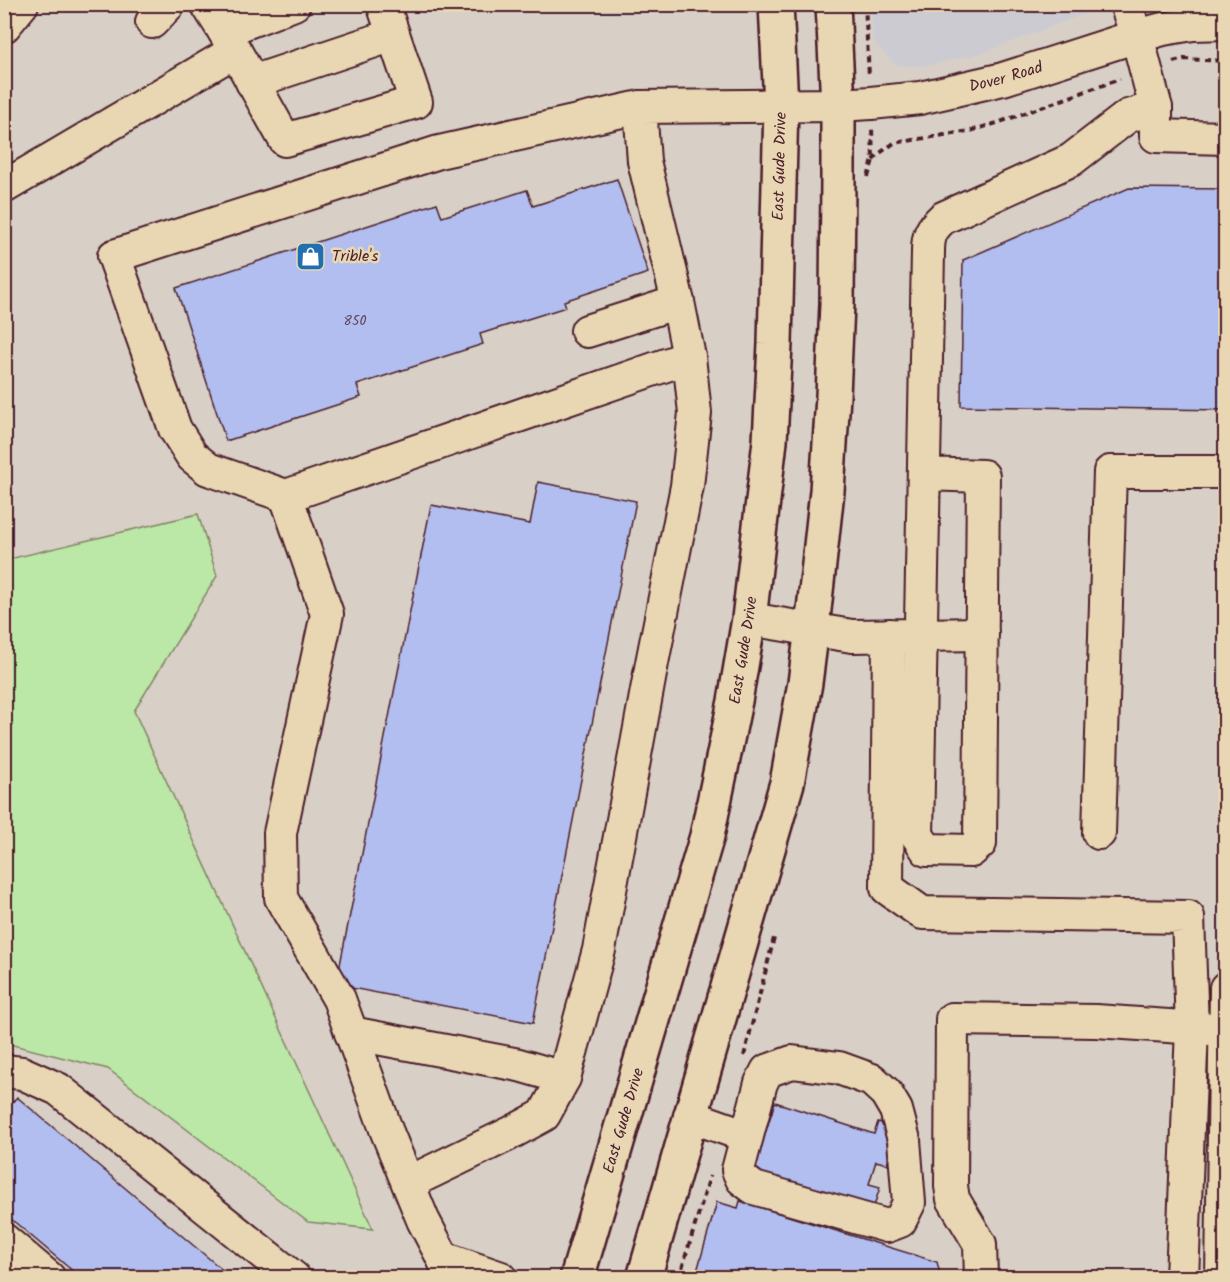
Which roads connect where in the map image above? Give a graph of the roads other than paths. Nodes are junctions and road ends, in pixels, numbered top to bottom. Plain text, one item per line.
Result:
1 (22, 4) edge
2 (207, 4) edge
3 (294, 4) edge
4 (383, 4) edge
5 (776, 4) edge
6 (833, 4) edge
7 (1126, 4) edge
8 (1226, 23) edge
9 (4, 26) edge
10 (393, 35) junction
11 (1137, 36) junction
12 (229, 41) junction
13 (252, 82) junction
14 (781, 105) junction
15 (838, 105) junction
16 (640, 107) junction
17 (1156, 108) junction
18 (1226, 138) edge
19 (4, 187) edge
20 (678, 302) junction
21 (587, 331) dead end
22 (689, 357) junction
23 (1226, 472) edge
24 (924, 474) junction
25 (286, 496) junction
26 (749, 619) junction
27 (812, 628) junction
28 (982, 634) junction
29 (889, 635) junction
30 (921, 635) junction
31 (1099, 832) dead end
32 (1226, 988) edge
33 (1192, 1028) junction
34 (1225, 1030) edge
35 (351, 1034) junction
36 (4, 1071) edge
37 (564, 1078) junction
38 (690, 1116) junction
39 (747, 1136) junction
40 (408, 1183) junction
41 (4, 1240) edge
42 (447, 1268) edge
43 (49, 1278) edge
44 (294, 1278) edge
45 (501, 1278) edge
46 (577, 1278) edge
47 (644, 1278) edge
48 (981, 1278) edge
49 (1182, 1278) edge
50 (1222, 1278) edge

1 - 9 street
2 - 12 street
3 - 12 street
4 - 10 street
5 - 14 main road, East Gude Drive
6 - 15 main road
7 - 11 street
8 - 11 street, Dover Road
10 - 13 street
10 - 13 street
11 - 15 street, Dover Road
11 - 17 street
12 - 13 street
12 - 19 street
14 - 15 street, Dover Road
14 - 16 street, Dover Road
14 - 26 main road, East Gude Drive
15 - 27 main road
16 - 20 street
16 - 25 street, Dover Road
17 - 18 street
17 - 24 street
20 - 21 street
20 - 22 street
22 - 25 street
22 - 37 street
23 - 31 street
24 - 28 street
24 - 30 street
25 - 35 street
26 - 27 street
26 - 46 main road, East Gude Drive
27 - 29 street
27 - 38 main road
28 - 30 street
28 - 30 street
29 - 30 street
29 - 33 street
32 - 34 street
33 - 34 street
33 - 48 street
33 - 49 street
34 - 50 street
35 - 37 street
35 - 40 street
36 - 44 street
37 - 40 street
38 - 39 street
38 - 47 main road
39 - 39 street
40 - 42 street
41 - 43 street
42 - 45 street

